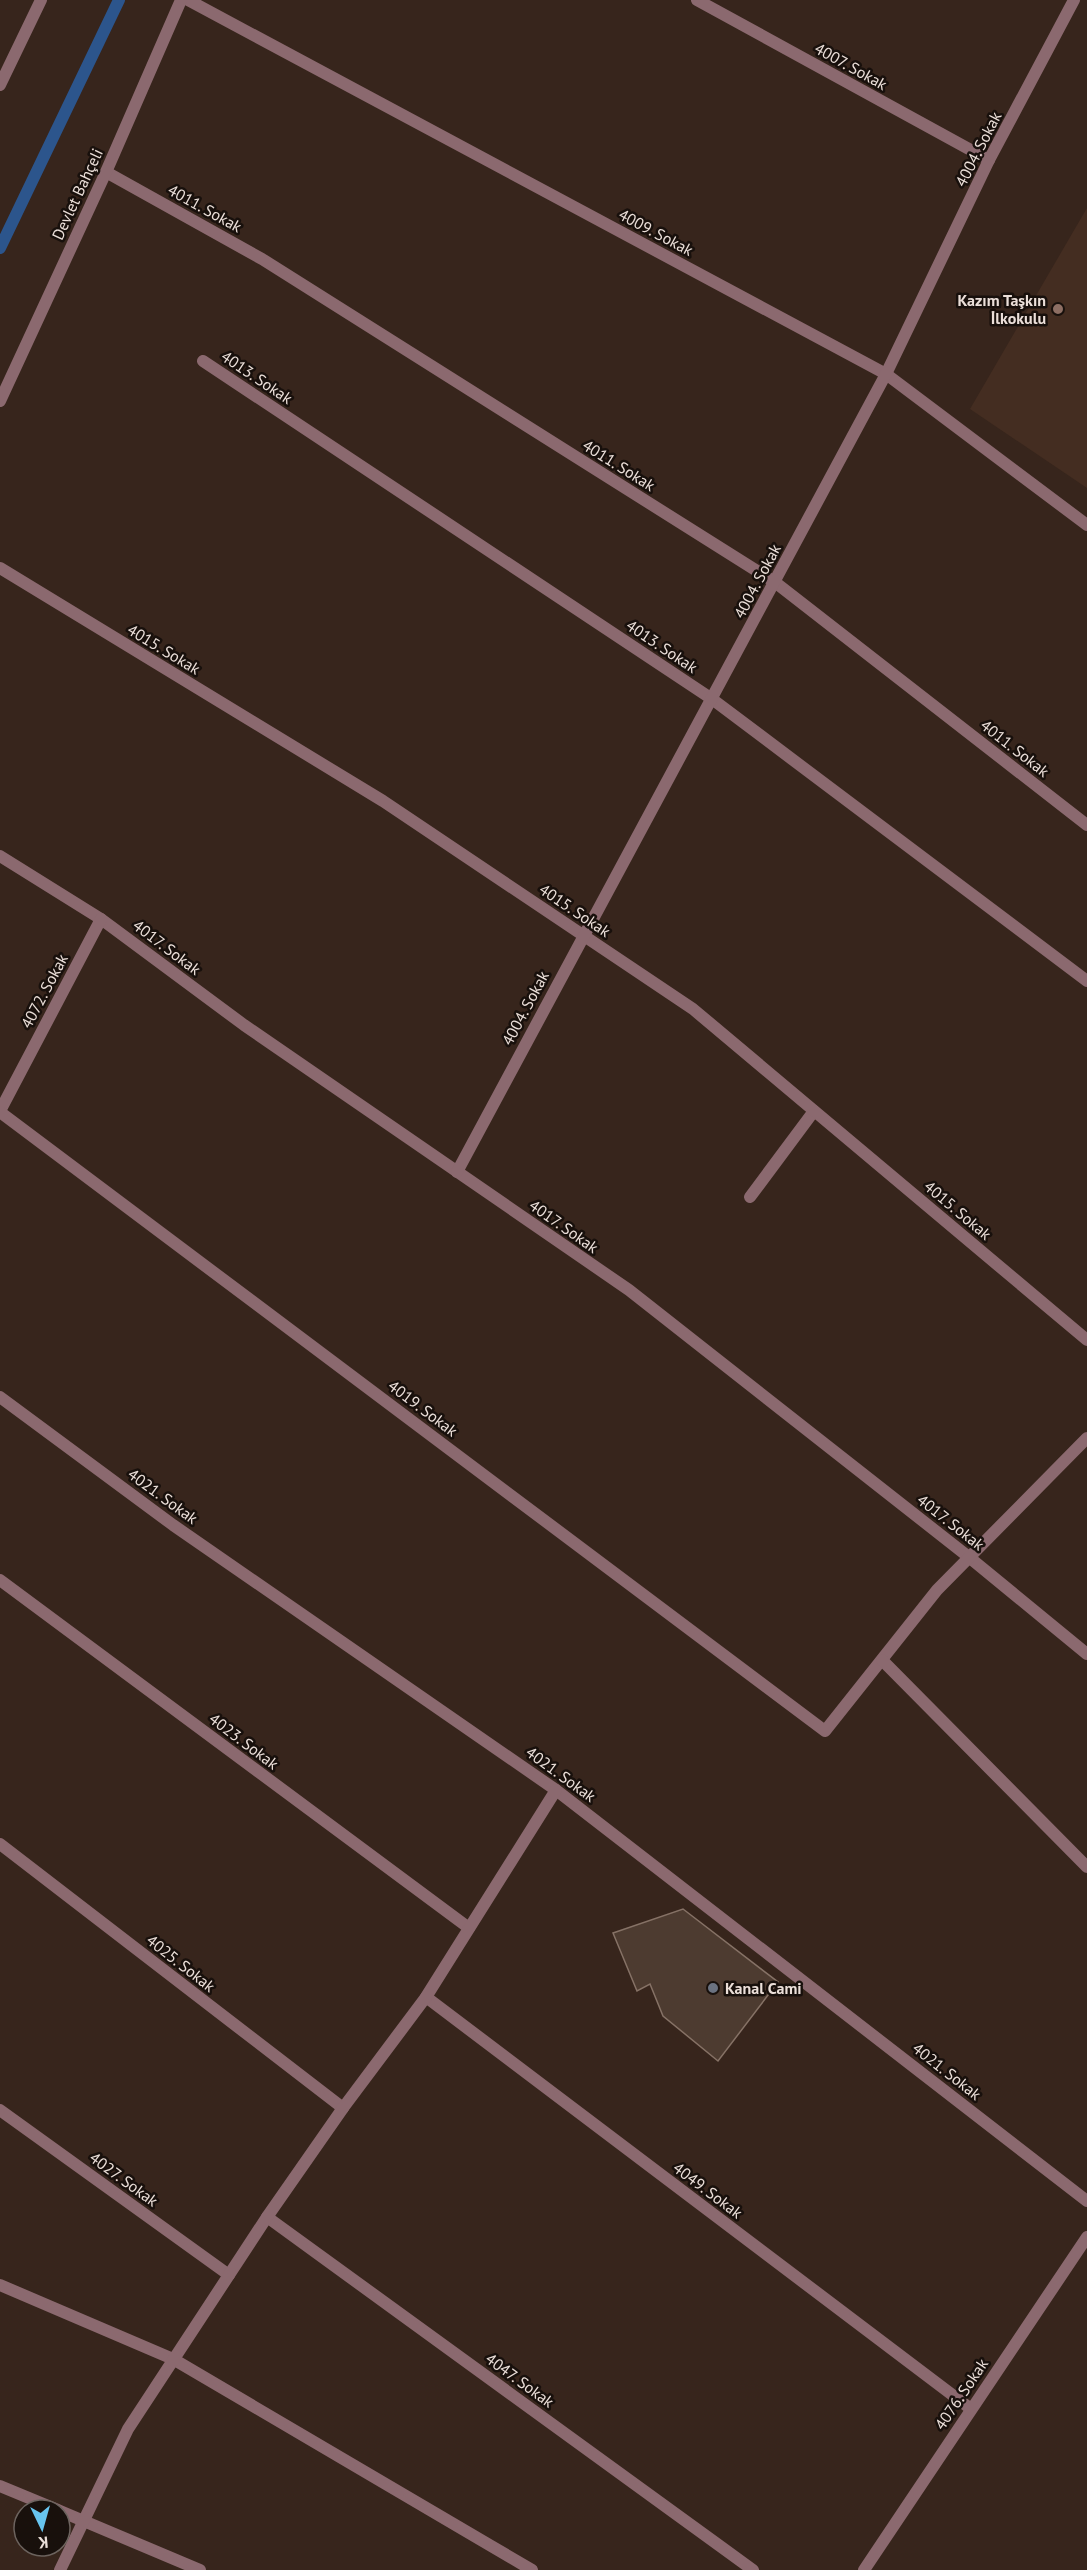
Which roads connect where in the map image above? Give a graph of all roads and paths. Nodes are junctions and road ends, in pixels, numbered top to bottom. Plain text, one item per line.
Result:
1 (41, 0) edge
2 (181, 0) edge
3 (188, 0) edge
4 (697, 0) edge
5 (1074, 0) edge
6 (0, 85) edge
7 (989, 160) junction
8 (106, 172) junction
9 (203, 361) dead end
10 (886, 374) junction
11 (0, 401) edge
12 (1087, 525) edge
13 (0, 568) edge
14 (776, 583) junction
15 (712, 699) junction
16 (1087, 825) edge
17 (0, 856) edge
18 (101, 919) junction
19 (582, 935) junction
20 (1087, 981) edge
21 (814, 1111) junction
22 (0, 1112) edge
23 (457, 1172) junction
24 (750, 1197) dead end
25 (1087, 1340) edge
26 (0, 1397) edge
27 (1087, 1438) edge
28 (970, 1557) junction
29 (0, 1580) edge
30 (1087, 1654) edge
31 (882, 1660) junction
32 (556, 1790) junction
33 (0, 1844) edge
34 (1087, 1867) edge
35 (469, 1928) junction
36 (426, 1997) junction
37 (343, 2108) junction
38 (0, 2110) edge
39 (1087, 2201) edge
40 (267, 2217) junction
41 (1087, 2237) edge
42 (229, 2275) junction
43 (0, 2285) edge
44 (173, 2359) junction
45 (971, 2409) junction
46 (0, 2486) edge
47 (30, 2498) edge
48 (72, 2516) edge
49 (84, 2521) junction
50 (60, 2570) edge
51 (200, 2570) edge
52 (532, 2570) edge
53 (753, 2570) edge
54 (864, 2570) edge

1 - 6 street
2 - 8 street, Devlet Bahçeli
3 - 10 street, 4009. Sokak
4 - 7 street, 4007. Sokak
5 - 7 street, 4004. Sokak
7 - 10 street, 4004. Sokak
8 - 11 street, Devlet Bahçeli
8 - 14 street, 4011. Sokak
9 - 15 street, 4013. Sokak
10 - 12 street, 4009. Sokak
10 - 14 street, 4004. Sokak
13 - 19 street, 4015. Sokak
14 - 15 street, 4004. Sokak
14 - 16 street, 4011. Sokak
15 - 19 street, 4004. Sokak
15 - 20 street, 4013. Sokak
17 - 18 street, 4017. Sokak
18 - 22 street, 4072. Sokak
18 - 23 street, 4017. Sokak
19 - 21 street, 4015. Sokak
19 - 23 street, 4004. Sokak
21 - 24 street
21 - 25 street, 4015. Sokak
22 - 31 street, 4019. Sokak
23 - 28 street, 4017. Sokak
26 - 32 street, 4021. Sokak
27 - 28 street
28 - 30 street, 4017. Sokak
28 - 31 street
29 - 35 street, 4023. Sokak
31 - 34 street
32 - 35 street
32 - 39 street, 4021. Sokak
33 - 37 street, 4025. Sokak
35 - 36 street
36 - 37 street
36 - 45 street, 4049. Sokak
37 - 40 street
38 - 42 street, 4027. Sokak
40 - 42 street
40 - 53 street, 4047. Sokak
41 - 45 street, 4076. Sokak
42 - 44 street
43 - 44 street
44 - 49 street
44 - 52 street
45 - 54 street, 4076. Sokak
46 - 47 street
48 - 49 street
49 - 50 street
49 - 51 street

